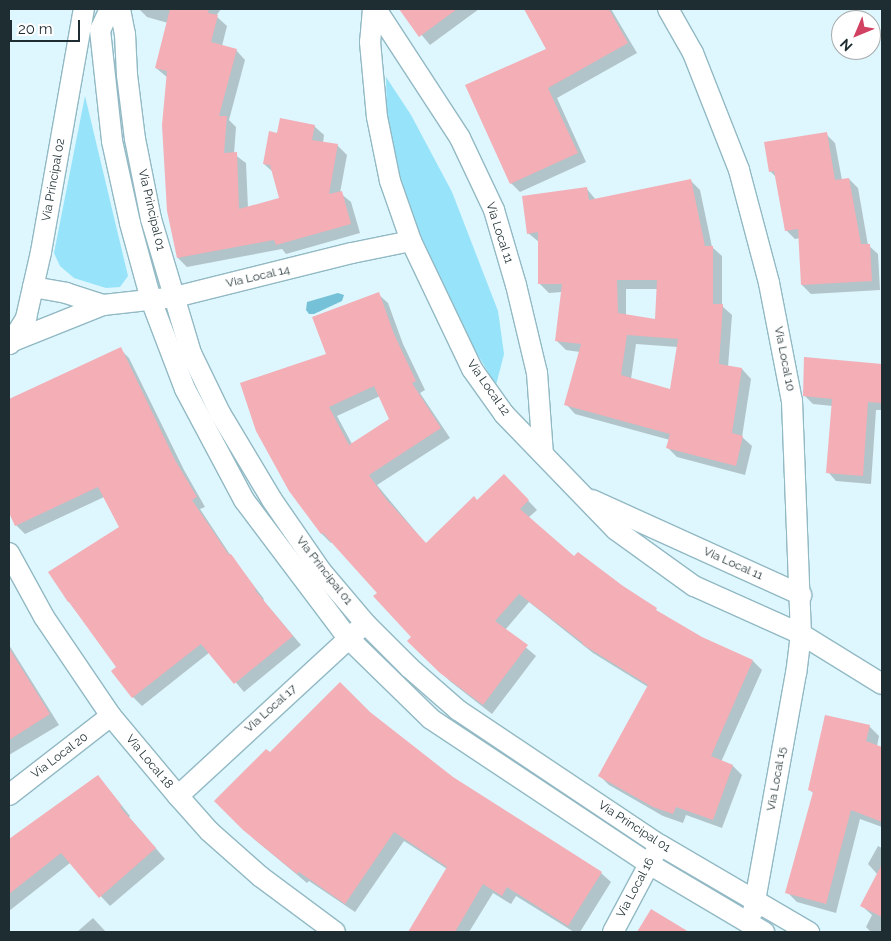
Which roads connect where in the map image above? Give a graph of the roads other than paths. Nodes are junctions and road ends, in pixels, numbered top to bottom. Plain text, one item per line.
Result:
1 (84, 9) edge
2 (110, 9) edge
3 (120, 9) edge
4 (375, 9) edge
5 (668, 9) edge
6 (411, 241) junction
7 (33, 287) junction
8 (174, 296) junction
9 (151, 300) junction
10 (103, 305) junction
11 (11, 343) edge
12 (543, 454) junction
13 (584, 496) junction
14 (9, 553) edge
15 (800, 595) junction
16 (366, 624) junction
17 (801, 634) junction
18 (348, 638) junction
19 (882, 684) edge
20 (111, 716) junction
21 (9, 796) edge
22 (178, 796) junction
23 (660, 845) junction
24 (649, 864) junction
25 (755, 900) junction
26 (757, 928) edge
27 (335, 932) edge
28 (613, 932) edge
29 (809, 932) edge

1 - 7 street, Via Principal 02
2 - 9 street, Via Principal 01
3 - 8 street, Via Principal 01
4 - 6 street, Via Local 12
4 - 12 street, Via Local 11
5 - 15 street, Via Local 10
6 - 8 street, Via Local 14
6 - 12 street, Via Local 12
7 - 10 street, Via Local 14
7 - 11 street, Via Principal 02
8 - 9 street, Via Local 14
8 - 16 street, Via Principal 01
9 - 10 street, Via Local 14
9 - 18 street, Via Principal 01
10 - 11 street, Via Local 14
12 - 13 street, Via Local 12
13 - 15 street, Via Local 11
13 - 17 street, Via Local 12
14 - 20 street, Via Local 18
15 - 17 street, Via Local 10
16 - 18 street, Via Local 17
16 - 23 street, Via Principal 01
17 - 19 street
17 - 25 street, Via Local 15
18 - 22 street, Via Local 17
18 - 24 street, Via Principal 01
20 - 21 street, Via Local 20
20 - 22 street, Via Local 18
22 - 27 street, Via Local 18
23 - 24 street, Via Local 16
23 - 25 street, Via Principal 01
24 - 26 street, Via Principal 01
24 - 28 street, Via Local 16
25 - 26 street, Via Local 15
25 - 29 street, Via Principal 01

